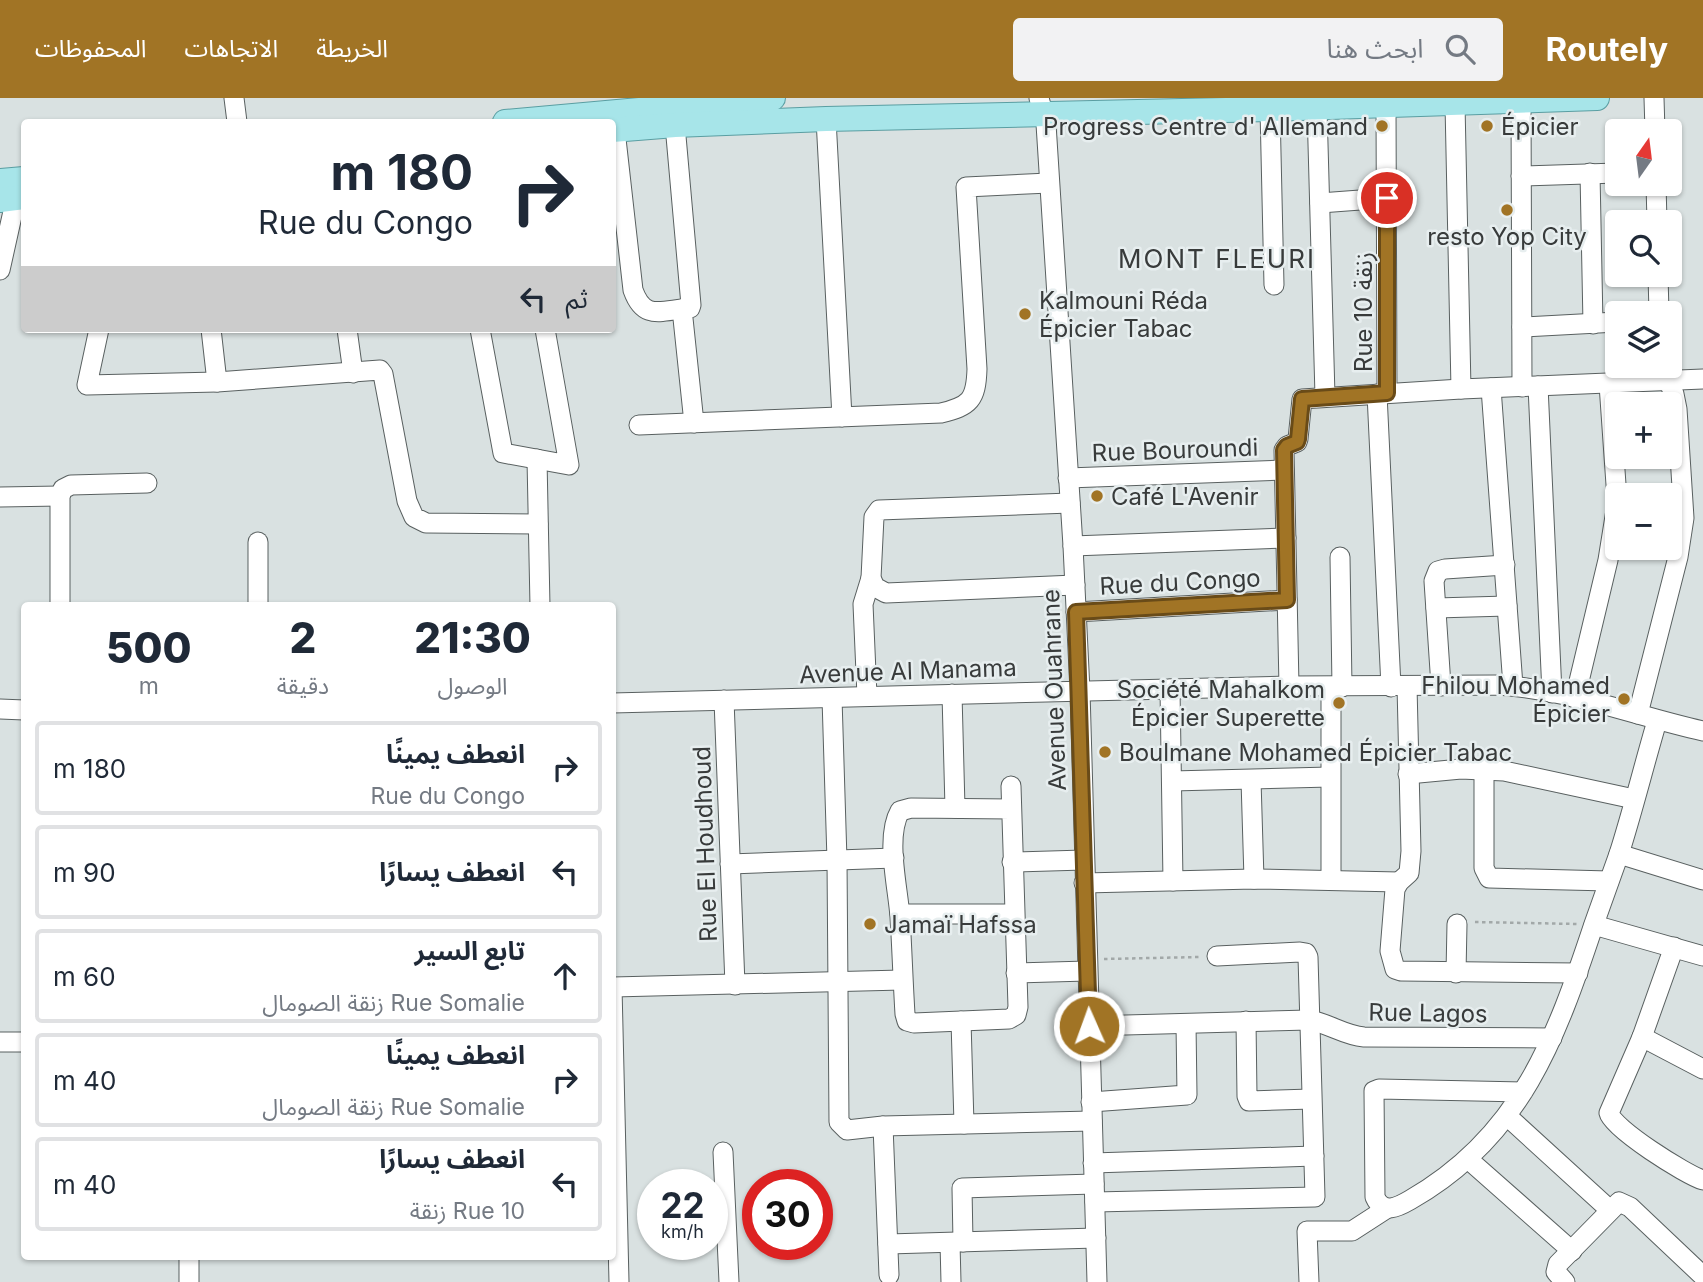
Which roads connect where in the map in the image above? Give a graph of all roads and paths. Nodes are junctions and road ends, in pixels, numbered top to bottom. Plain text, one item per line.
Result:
1 (234, 98) edge
2 (1597, 98) edge
3 (1654, 98) edge
4 (762, 99) edge
5 (1521, 102) junction
6 (652, 103) edge
7 (1126, 104) edge
8 (1455, 104) junction
9 (1041, 106) edge
10 (1386, 106) junction
11 (1317, 108) junction
12 (1270, 109) junction
13 (237, 119) edge
14 (528, 119) edge
15 (826, 119) junction
16 (1655, 119) edge
17 (675, 124) junction
18 (616, 130) edge
19 (616, 147) edge
20 (1590, 173) junction
21 (1605, 173) edge
22 (1521, 176) junction
23 (1049, 183) junction
24 (13, 191) edge
25 (1387, 198) junction
26 (1320, 203) junction
27 (0, 270) edge
28 (1274, 285) dead end
29 (682, 309) junction
30 (1605, 323) edge
31 (1593, 324) junction
32 (1522, 327) junction
33 (98, 333) edge
34 (211, 333) edge
35 (347, 333) edge
36 (481, 333) edge
37 (546, 333) edge
38 (354, 373) junction
39 (1682, 376) edge
40 (1640, 378) edge
41 (1667, 378) edge
42 (1703, 379) edge
43 (217, 382) junction
44 (1609, 384) junction
45 (1530, 386) junction
46 (1491, 388) junction
47 (1461, 389) junction
48 (1382, 393) junction
49 (1325, 396) junction
50 (842, 417) junction
51 (694, 423) junction
52 (639, 425) dead end
53 (537, 459) junction
54 (1284, 470) junction
55 (1068, 478) junction
56 (147, 483) dead end
57 (1616, 483) edge
58 (61, 496) junction
59 (0, 497) edge
60 (1070, 503) junction
61 (538, 524) junction
62 (1286, 538) junction
63 (258, 542) dead end
64 (1073, 546) junction
65 (1340, 557) dead end
66 (1608, 560) edge
67 (1505, 565) junction
68 (871, 578) junction
69 (1075, 585) junction
70 (1287, 600) junction
71 (60, 602) edge
72 (258, 602) edge
73 (540, 602) edge
74 (1507, 606) junction
75 (1437, 608) junction
76 (1076, 612) junction
77 (1289, 686) junction
78 (1399, 686) junction
79 (1441, 686) junction
80 (1513, 686) junction
81 (1336, 687) junction
82 (1170, 689) junction
83 (1080, 691) junction
84 (1552, 693) junction
85 (952, 694) junction
86 (867, 696) junction
87 (832, 698) junction
88 (1575, 698) junction
89 (724, 700) junction
90 (616, 703) edge
91 (0, 709) edge
92 (21, 710) edge
93 (1638, 714) junction
94 (1657, 720) junction
95 (1702, 728) edge
96 (1484, 769) junction
97 (1408, 774) junction
98 (1330, 777) junction
99 (1251, 780) junction
100 (1172, 781) junction
101 (1011, 786) dead end
102 (1634, 799) junction
103 (955, 808) junction
104 (1011, 808) junction
105 (1619, 853) junction
106 (894, 858) junction
107 (837, 859) junction
108 (1084, 860) junction
109 (1012, 862) junction
110 (730, 864) junction
111 (1254, 878) junction
112 (1331, 879) junction
113 (1703, 880) edge
114 (1173, 881) junction
115 (1609, 881) junction
116 (1399, 882) junction
117 (1084, 883) junction
118 (900, 914) junction
119 (1014, 914) junction
120 (1457, 923) joint
121 (1594, 925) junction
122 (1674, 947) junction
123 (1217, 956) joint
124 (1703, 956) edge
125 (1087, 965) junction
126 (1455, 972) junction
127 (1016, 973) junction
128 (1578, 973) junction
129 (902, 980) junction
130 (839, 982) junction
131 (735, 985) junction
132 (616, 987) edge
133 (1308, 1020) junction
134 (961, 1021) junction
135 (1246, 1021) junction
136 (1186, 1024) junction
137 (1089, 1026) junction
138 (1642, 1037) junction
139 (1552, 1038) junction
140 (0, 1042) edge
141 (21, 1042) edge
142 (1703, 1069) edge
143 (1524, 1092) junction
144 (1311, 1099) junction
145 (1091, 1111) junction
146 (1507, 1116) junction
147 (964, 1124) junction
148 (883, 1126) junction
149 (723, 1152) dead end
150 (1314, 1156) junction
151 (1469, 1160) junction
152 (1093, 1163) junction
153 (616, 1165) edge
154 (1703, 1180) edge
155 (1094, 1193) junction
156 (1315, 1197) junction
157 (1386, 1209) junction
158 (1611, 1210) junction
159 (1316, 1231) junction
160 (1096, 1238) junction
161 (957, 1243) junction
162 (888, 1244) junction
163 (1572, 1251) junction
164 (189, 1260) edge
165 (889, 1275) dead end
166 (1703, 1276) edge
167 (189, 1282) edge
168 (619, 1282) edge
169 (729, 1282) edge
170 (951, 1282) edge
171 (1097, 1282) edge
172 (1309, 1282) edge
173 (1565, 1282) edge

1 - 13 street
2 - 5 main road
3 - 16 street
4 - 6 main road
5 - 8 main road
5 - 22 street
6 - 14 main road
7 - 9 main road
7 - 12 main road
8 - 10 main road
8 - 47 street
9 - 15 main road
9 - 23 street, Avenue Ouahrane
10 - 11 main road
10 - 25 street, Rue 10 زنقة
11 - 12 main road
11 - 26 street
12 - 28 street
15 - 17 main road
15 - 50 street
17 - 18 main road
17 - 29 street
19 - 29 street
20 - 21 street
20 - 22 street
20 - 31 street
22 - 32 street
23 - 50 street
23 - 55 street, Avenue Ouahrane
24 - 27 street
25 - 26 street
25 - 48 street, Rue 10 زنقة
26 - 49 street
29 - 51 street
30 - 31 street
31 - 32 street
32 - 45 street
33 - 43 street
34 - 43 street
35 - 38 street
36 - 53 street
37 - 53 street
38 - 43 street
38 - 61 street
39 - 42 street
40 - 44 street
41 - 93 street
44 - 45 street
44 - 57 street
45 - 46 street
45 - 84 street
46 - 47 street
46 - 67 street
47 - 48 street
48 - 49 street
48 - 78 street, Rue 10 زنقة
49 - 54 street
50 - 51 street
51 - 52 street
53 - 61 street
54 - 55 street, Rue Bouroundi
54 - 62 street
55 - 60 street, Avenue Ouahrane
56 - 58 street
58 - 59 street
58 - 71 street
60 - 64 street, Avenue Ouahrane
60 - 68 street
61 - 73 street
62 - 64 street
62 - 70 street
63 - 72 street
64 - 69 street, Avenue Ouahrane
65 - 81 street
66 - 88 street
67 - 74 street
67 - 75 street
68 - 69 street
68 - 86 street
69 - 76 street, Avenue Ouahrane
70 - 76 street, Rue du Congo
70 - 77 street
74 - 75 street
74 - 80 street
75 - 79 street
76 - 83 street, Avenue Ouahrane
77 - 81 street, Avenue Al Manama
77 - 82 street, Avenue Al Manama
78 - 79 street, Avenue Al Manama
78 - 81 street, Avenue Al Manama
78 - 97 street, Rue 10 زنقة
79 - 80 street, Avenue Al Manama
80 - 84 street, Avenue Al Manama
81 - 98 street
82 - 83 street, Avenue Al Manama
82 - 100 street
83 - 85 street, Avenue Al Manama
83 - 108 street, Avenue Ouahrane
84 - 88 street, Avenue Al Manama
85 - 86 street, Avenue Al Manama
85 - 103 street
86 - 87 street, Avenue Al Manama
87 - 89 street, Avenue Al Manama
87 - 107 street
88 - 93 street, Avenue Al Manama
89 - 90 street, Avenue Al Manama
89 - 110 street, Rue El Houdhoud
91 - 92 street
93 - 94 street, Avenue Al Manama
94 - 95 street, Avenue Al Manama
94 - 102 street
96 - 97 street
96 - 102 street
96 - 115 street
97 - 116 street, Rue 10 زنقة
98 - 99 street
98 - 112 street
99 - 100 street
99 - 111 street
100 - 114 street
101 - 104 street
102 - 105 street
103 - 104 street
103 - 106 street
104 - 109 street
105 - 113 street
105 - 115 street
106 - 107 street
106 - 118 street
107 - 110 street
107 - 130 street
108 - 109 street
108 - 117 street, Avenue Ouahrane
109 - 119 street
110 - 131 street, Rue El Houdhoud
111 - 112 street
111 - 114 street
112 - 116 street
114 - 117 street
115 - 121 street
116 - 126 street, Rue 10 زنقة
117 - 125 street, Avenue Ouahrane
118 - 119 street
118 - 129 street
119 - 127 street
120 - 121 path
120 - 126 street
121 - 122 street
121 - 128 street
122 - 124 street
122 - 138 street
123 - 125 path
123 - 133 street
125 - 127 street
125 - 137 street, Avenue Ouahrane
126 - 128 street
127 - 134 street
128 - 139 street
129 - 130 street
129 - 134 street
130 - 131 street
130 - 148 street
131 - 132 street
133 - 135 street, Rue Lagos
133 - 139 street, Rue Lagos
133 - 144 street
134 - 147 street
135 - 136 street, Rue Lagos
135 - 144 street
136 - 137 street, Rue Lagos
136 - 145 street
137 - 145 street, Avenue Ouahrane
138 - 142 street
138 - 154 street
139 - 143 street
140 - 141 street
143 - 146 street
143 - 157 street
144 - 150 street
145 - 147 street
145 - 152 street, Avenue Ouahrane
146 - 151 street
146 - 158 street
147 - 148 street
148 - 162 street
149 - 169 street
150 - 152 street
150 - 156 street
151 - 157 street
151 - 163 street
152 - 155 street, Avenue Ouahrane
153 - 168 street
155 - 156 street
155 - 160 street, Avenue Ouahrane
155 - 161 street
156 - 159 street
157 - 159 street
158 - 163 street
158 - 166 street
159 - 172 street
160 - 161 street
160 - 171 street, Avenue Ouahrane
161 - 162 street
161 - 170 street
162 - 165 street
163 - 173 street
164 - 167 street

